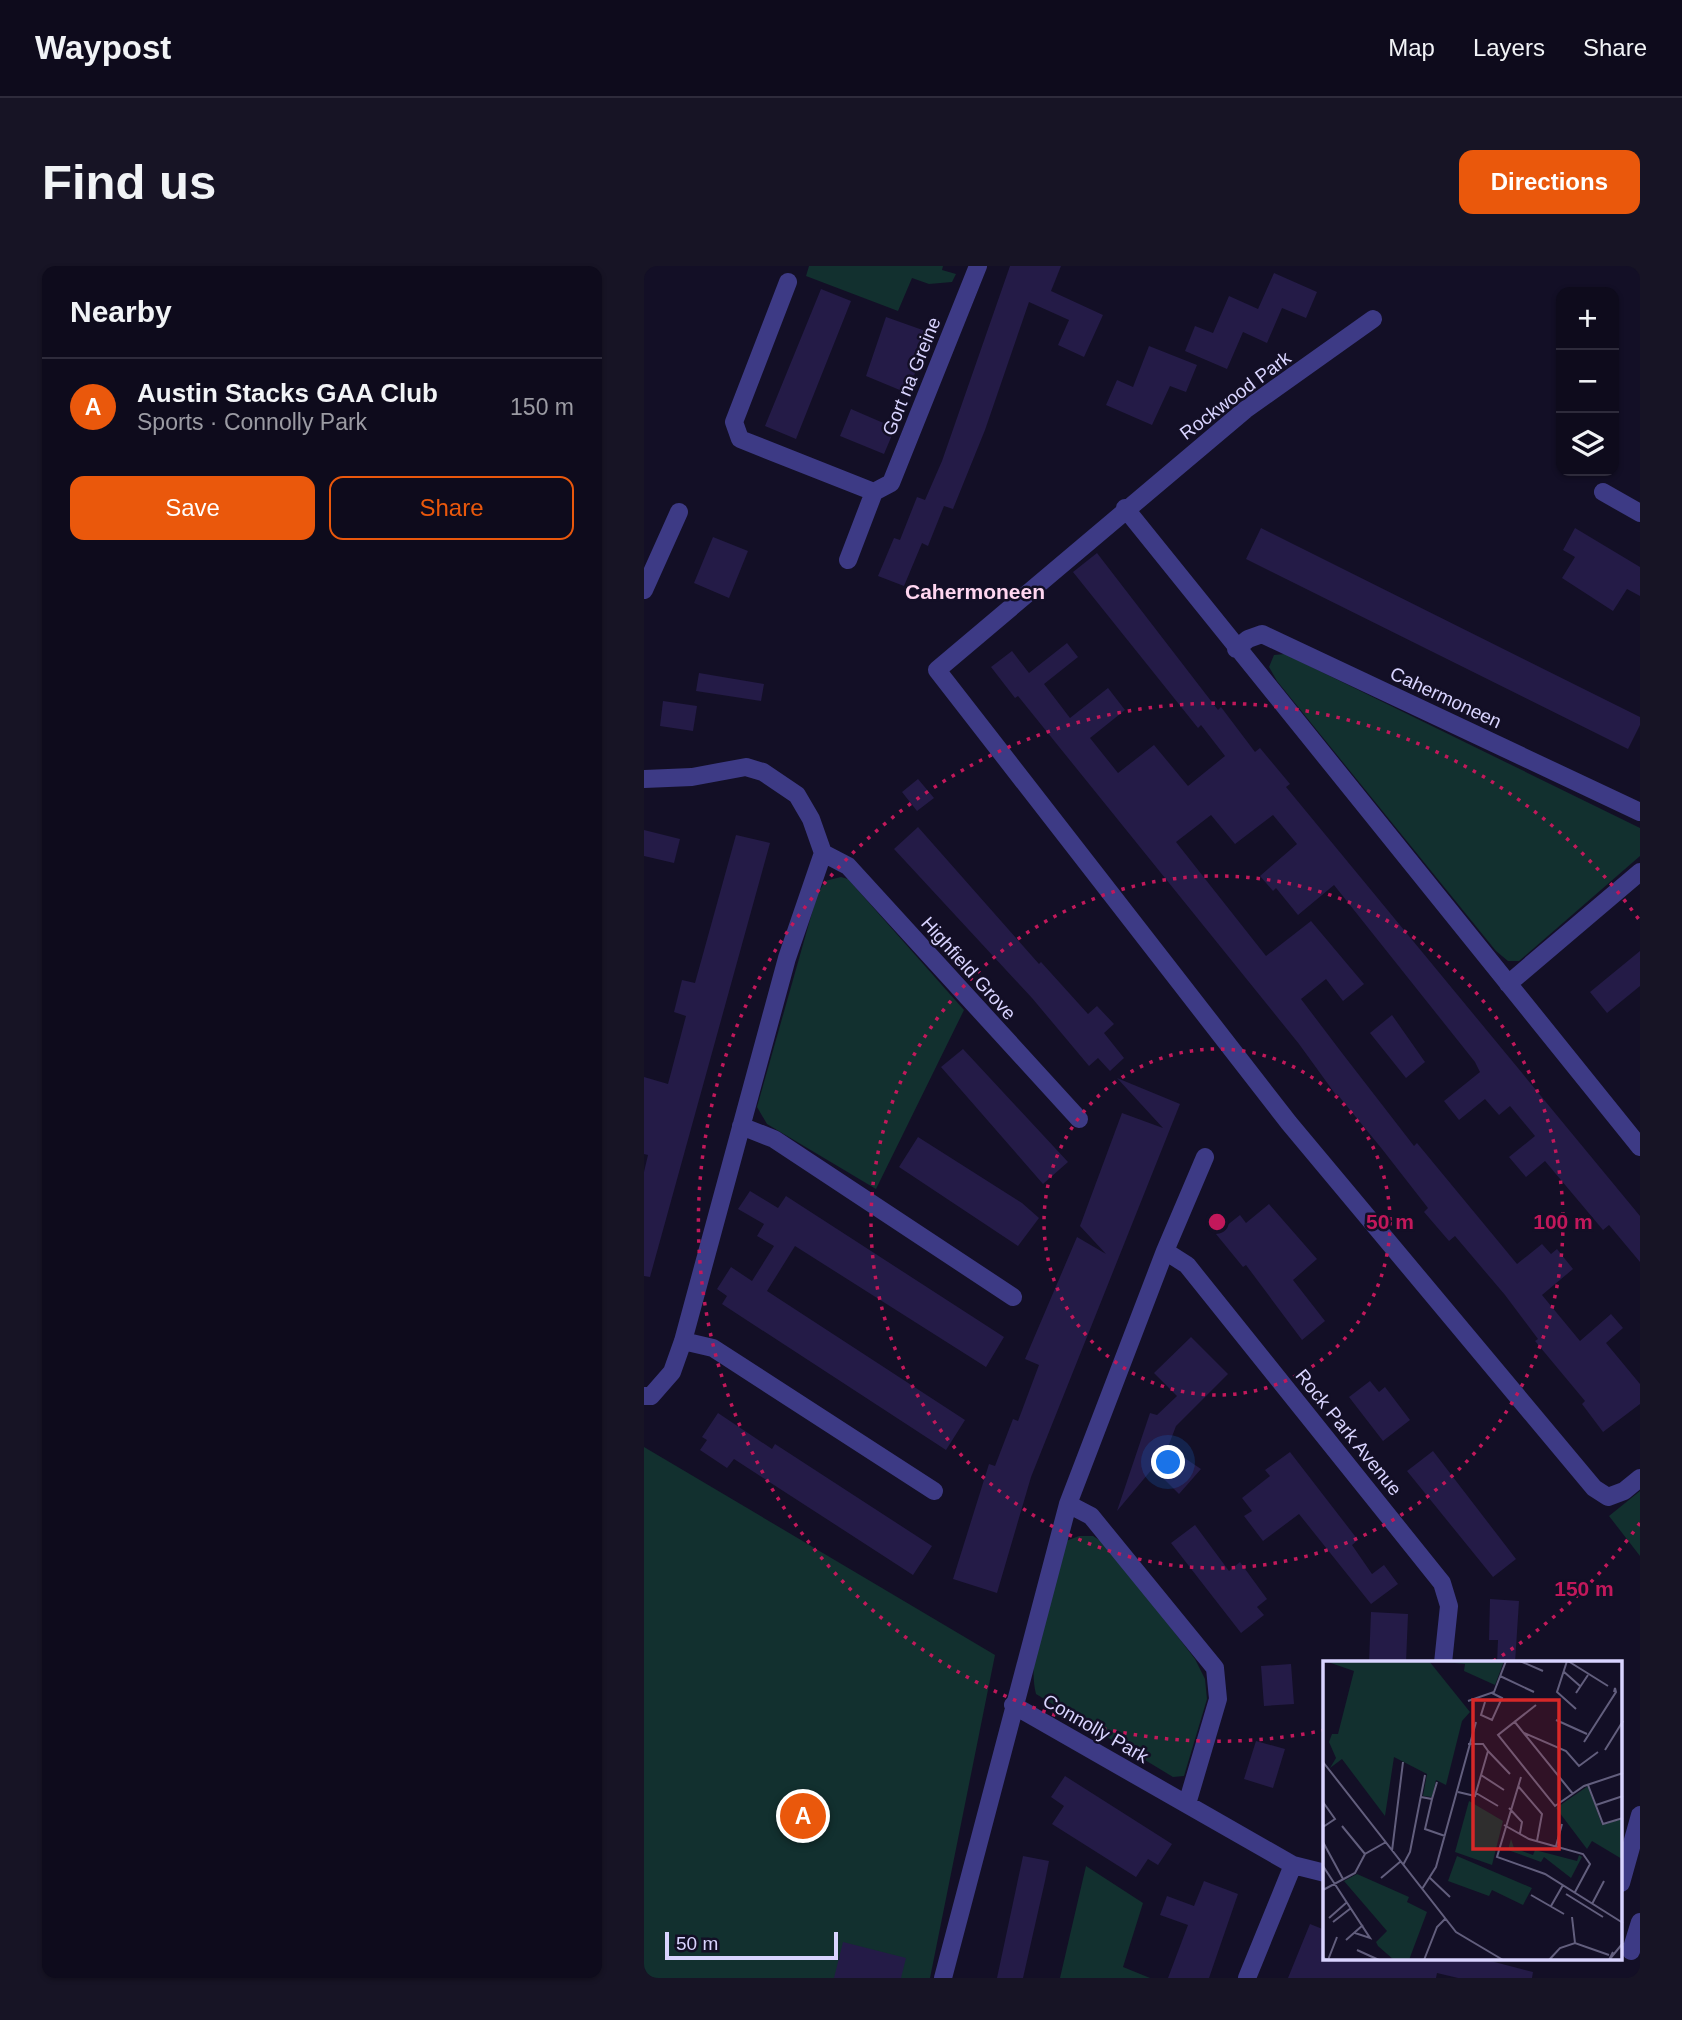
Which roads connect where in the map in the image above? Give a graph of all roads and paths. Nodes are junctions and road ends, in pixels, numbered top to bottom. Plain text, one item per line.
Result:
1 (978, 266) edge
2 (788, 282) dead end
3 (1373, 319) dead end
4 (874, 492) junction
5 (1603, 492) dead end
6 (1125, 508) junction
7 (679, 512) dead end
8 (1640, 513) edge
9 (848, 560) dead end
10 (644, 590) edge
11 (1236, 649) junction
12 (644, 779) edge
13 (1640, 812) edge
14 (822, 853) junction
15 (1640, 872) edge
16 (1508, 984) junction
17 (1079, 1119) dead end
18 (741, 1126) junction
19 (1640, 1147) edge
20 (1206, 1157) dead end
21 (1165, 1251) junction
22 (1013, 1297) dead end
23 (683, 1341) junction
24 (644, 1396) edge
25 (1640, 1478) edge
26 (934, 1491) dead end
27 (1068, 1504) junction
28 (1443, 1661) edge
29 (1013, 1705) junction
30 (1187, 1804) junction
31 (1640, 1815) edge
32 (1293, 1865) junction
33 (1323, 1872) edge
34 (1622, 1879) edge
35 (1640, 1922) edge
36 (1630, 1951) edge
37 (943, 1978) edge
38 (1247, 1978) edge

1 - 4 street, Gort na Greine
2 - 4 street
3 - 6 street, Rockwood Park
4 - 9 street, Gort na Greine
5 - 8 street
6 - 11 street
6 - 25 street
7 - 10 street
11 - 13 street, Cahermoneen
11 - 16 street
12 - 14 street
14 - 17 street, Highfield Grove
14 - 18 street
15 - 16 street
16 - 19 street
18 - 22 street
18 - 23 street
20 - 21 street
21 - 27 street
21 - 28 street, Rock Park Avenue
23 - 24 street
23 - 26 street
27 - 29 street
27 - 30 street
29 - 30 street, Connolly Park
29 - 37 street, Connolly Park
30 - 32 street, Connolly Park
31 - 34 street
32 - 33 street, Connolly Park
32 - 38 street
35 - 36 street

